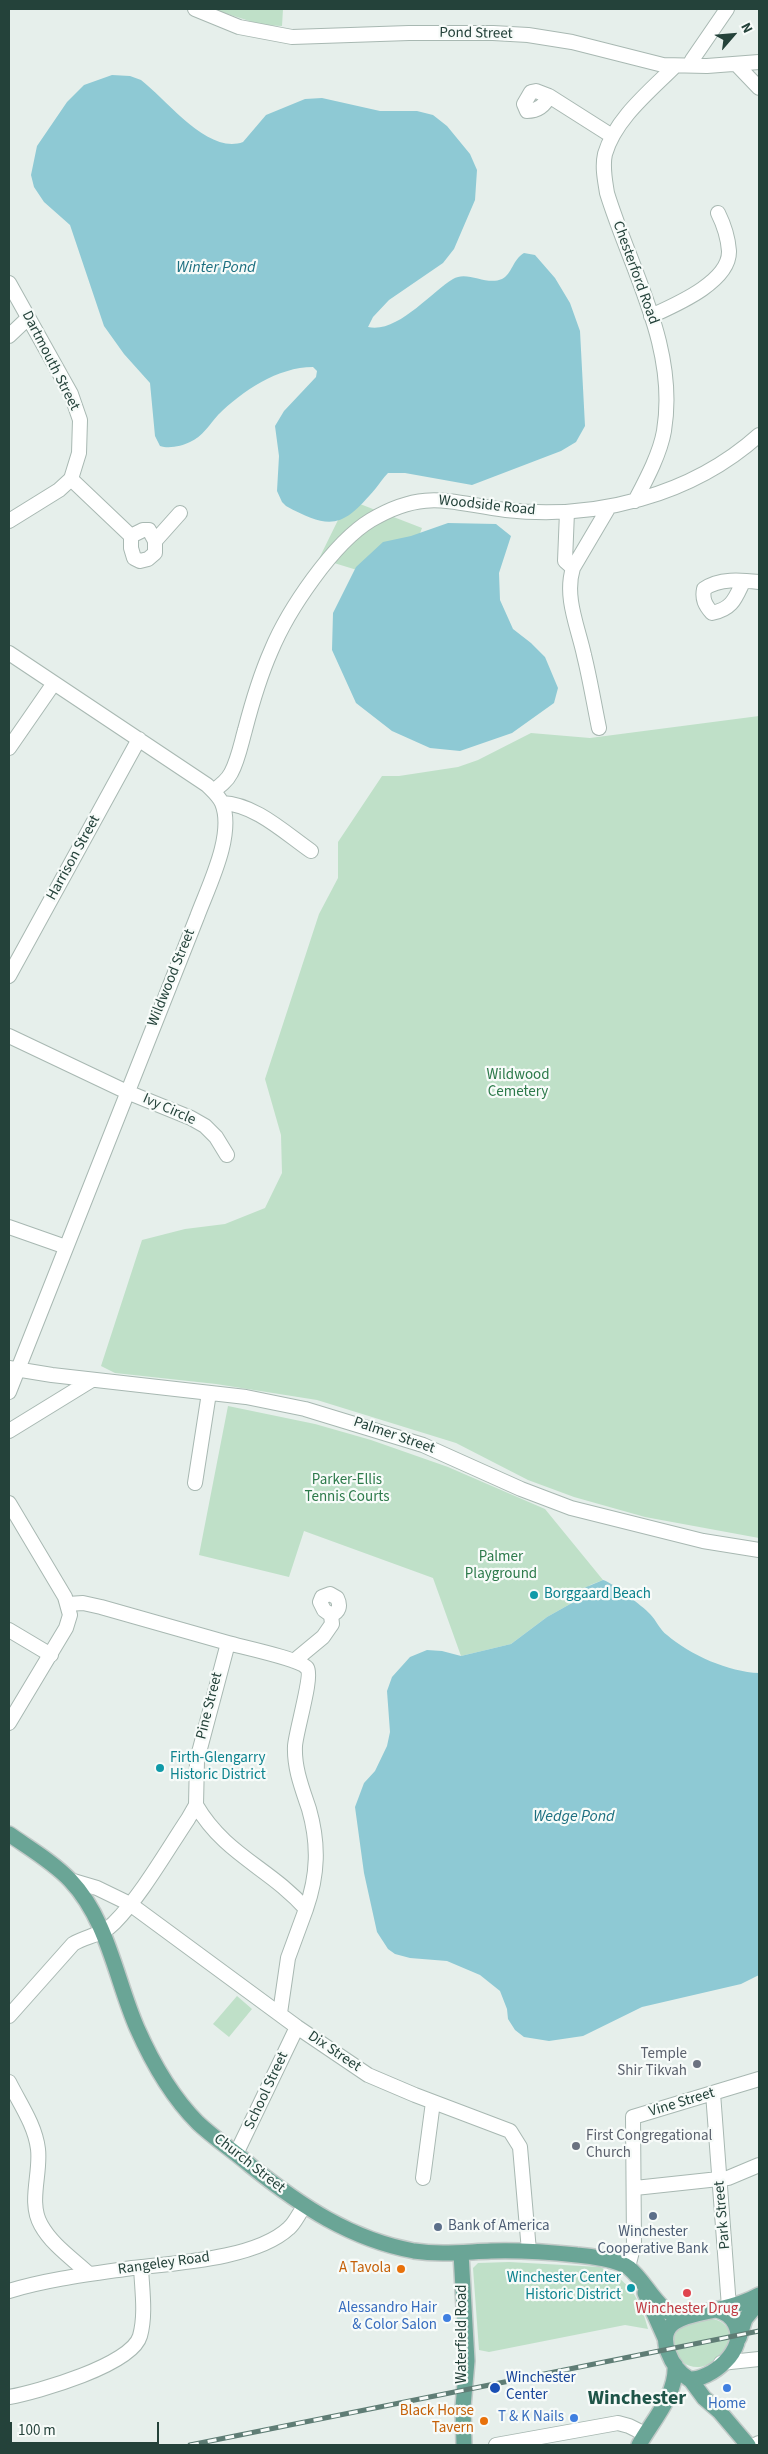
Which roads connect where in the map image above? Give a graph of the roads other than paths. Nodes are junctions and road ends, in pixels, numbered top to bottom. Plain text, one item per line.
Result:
1 (195, 9) edge
2 (727, 9) edge
3 (692, 60) dead end
4 (759, 62) edge
5 (736, 64) junction
6 (675, 66) junction
7 (759, 88) edge
8 (549, 96) dead end
9 (612, 136) junction
10 (718, 213) dead end
11 (9, 283) edge
12 (651, 316) junction
13 (28, 318) junction
14 (9, 336) edge
15 (759, 435) edge
16 (71, 479) junction
17 (635, 501) junction
18 (610, 507) junction
19 (567, 512) junction
20 (180, 513) dead end
21 (9, 522) edge
22 (131, 536) junction
23 (154, 541) junction
24 (573, 568) junction
25 (742, 582) dead end
26 (759, 582) edge
27 (9, 654) edge
28 (54, 683) junction
29 (599, 728) dead end
30 (138, 740) junction
31 (9, 748) edge
32 (213, 791) junction
33 (222, 803) junction
34 (312, 850) dead end
35 (9, 976) edge
36 (9, 1036) edge
37 (127, 1092) junction
38 (227, 1155) dead end
39 (9, 1227) edge
40 (66, 1248) junction
41 (13, 1368) edge
42 (92, 1380) junction
43 (9, 1392) edge
44 (209, 1393) junction
45 (9, 1431) edge
46 (195, 1483) dead end
47 (9, 1503) edge
48 (759, 1550) edge
49 (68, 1604) junction
50 (331, 1615) dead end
51 (9, 1630) edge
52 (228, 1643) junction
53 (50, 1655) junction
54 (294, 1661) junction
55 (9, 1723) edge
56 (196, 1806) junction
57 (9, 1834) edge
58 (70, 1880) junction
59 (130, 1904) junction
60 (306, 1909) junction
61 (102, 1932) junction
62 (280, 2013) junction
63 (9, 2016) edge
64 (297, 2027) junction
65 (759, 2079) edge
66 (9, 2082) edge
67 (713, 2093) junction
68 (433, 2102) junction
69 (236, 2154) junction
70 (759, 2165) edge
71 (423, 2178) dead end
72 (720, 2179) junction
73 (635, 2188) junction
74 (304, 2207) junction
75 (529, 2251) junction
76 (461, 2254) junction
77 (141, 2267) junction
78 (633, 2272) junction
79 (89, 2274) junction
80 (9, 2291) edge
81 (759, 2295) edge
82 (759, 2302) edge
83 (723, 2309) junction
84 (685, 2317) junction
85 (665, 2338) junction
86 (739, 2338) junction
87 (759, 2359) edge
88 (722, 2363) junction
89 (675, 2365) junction
90 (708, 2374) junction
91 (690, 2379) junction
92 (9, 2398) edge
93 (667, 2401) junction
94 (719, 2411) junction
95 (642, 2440) edge
96 (759, 2443) edge
97 (464, 2445) edge
98 (496, 2445) edge
99 (748, 2445) edge
100 (755, 2445) edge

1 - 6 street, Pond Street
2 - 3 street
4 - 5 street, Pond Street
5 - 6 street, Pond Street
5 - 7 street
6 - 9 street, Chesterford Road
8 - 9 street
9 - 12 street, Chesterford Road
10 - 12 street
11 - 13 street, Dartmouth Street
12 - 17 street, Chesterford Road
13 - 14 street
13 - 16 street, Dartmouth Street
15 - 17 street, Woodside Road
16 - 21 street
16 - 22 street
17 - 18 street, Woodside Road
18 - 19 street, Woodside Road
18 - 24 street
19 - 24 street
19 - 32 street, Woodside Road
20 - 23 street
22 - 23 street
22 - 23 street
24 - 29 street
25 - 26 street
27 - 28 street
28 - 30 street
28 - 31 street
30 - 32 street
30 - 35 street, Harrison Street
32 - 33 street
33 - 34 street
33 - 37 street, Wildwood Street
36 - 37 street, Ivy Circle
37 - 38 street, Ivy Circle
37 - 40 street, Wildwood Street
39 - 40 street
40 - 41 street, Wildwood Street
41 - 42 street, Palmer Street
41 - 43 street, Wildwood Street
42 - 44 street, Palmer Street
42 - 45 street
44 - 46 street
44 - 48 street, Palmer Street
47 - 49 street
49 - 52 street
49 - 53 street
50 - 54 street
51 - 53 street
52 - 54 street
52 - 56 street, Pine Street
53 - 55 street
54 - 60 street
56 - 59 street
56 - 60 street
57 - 58 main road, Church Street
58 - 59 street, Dix Street
58 - 61 main road, Church Street
59 - 61 street
59 - 62 street, Dix Street
60 - 62 street
61 - 63 street
61 - 69 main road, Church Street
62 - 64 street, Dix Street
64 - 68 street, Dix Street
64 - 69 street, School Street
65 - 67 street, Vine Street
66 - 79 street
67 - 72 street, Park Street
67 - 73 street, Vine Street
68 - 71 street
68 - 75 street, Dix Street
69 - 74 main road, Church Street
70 - 72 street
72 - 73 street
72 - 83 street, Park Street
73 - 78 street, Vine Street
74 - 76 main road, Church Street
74 - 77 street, Rangeley Road
75 - 76 main road, Church Street
75 - 78 main road, Church Street
76 - 97 main road, Waterfield Road
77 - 79 street, Rangeley Road
77 - 92 street
78 - 84 main road
78 - 85 main road
79 - 80 street, Rangeley Road
81 - 83 main road
82 - 86 main road
83 - 84 main road
83 - 86 main road
84 - 85 main road
85 - 89 main road
86 - 88 main road
87 - 88 street
88 - 90 main road
89 - 91 main road
89 - 93 main road
90 - 91 main road
90 - 94 main road
91 - 93 main road
91 - 94 main road
93 - 95 main road
94 - 99 main road
95 - 98 street
96 - 100 street

